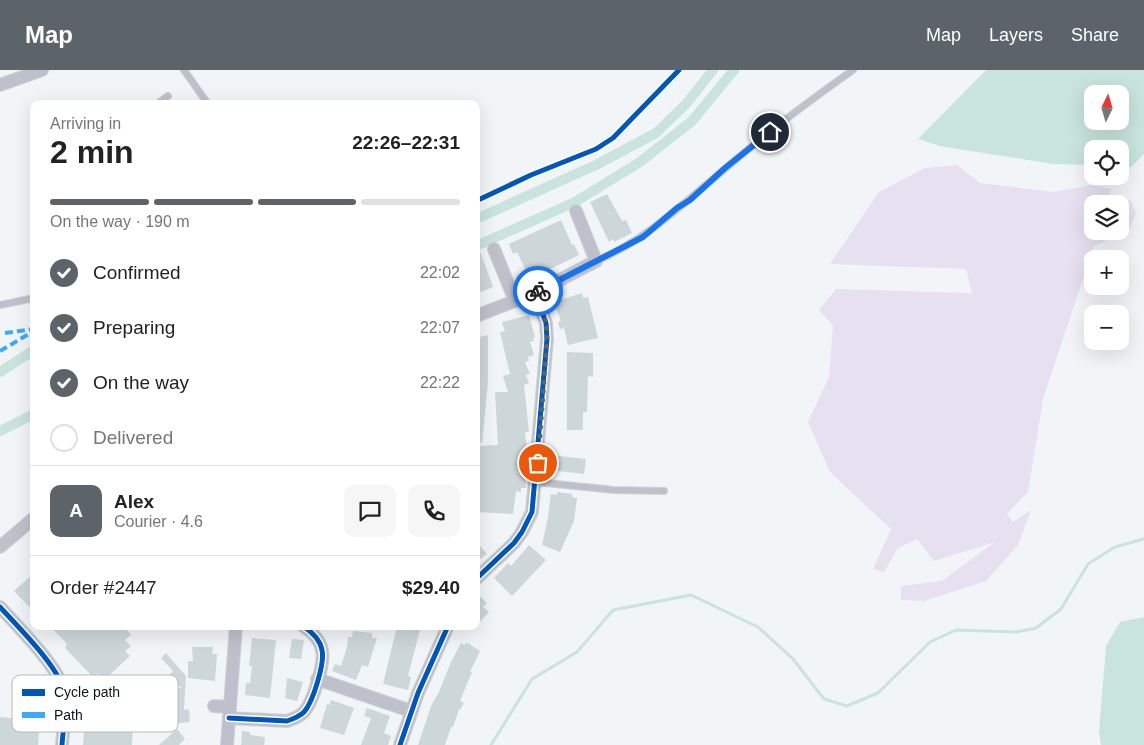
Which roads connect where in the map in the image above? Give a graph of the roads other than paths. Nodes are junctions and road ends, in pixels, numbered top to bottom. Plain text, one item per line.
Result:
1 (42, 70) edge
2 (184, 70) edge
3 (853, 70) edge
4 (0, 85) edge
5 (168, 96) dead end
6 (162, 100) edge
7 (205, 100) edge
8 (576, 210) dead end
9 (494, 249) dead end
10 (596, 261) junction
11 (535, 292) junction
12 (30, 299) edge
13 (515, 301) junction
14 (0, 305) edge
15 (480, 314) edge
16 (536, 482) junction
17 (664, 490) dead end
18 (30, 522) edge
19 (0, 548) edge
20 (480, 575) edge
21 (0, 608) edge
22 (236, 630) edge
23 (311, 630) edge
24 (446, 630) edge
25 (57, 675) edge
26 (317, 679) junction
27 (214, 706) dead end
28 (229, 712) junction
29 (411, 712) junction
30 (63, 732) edge
31 (62, 745) edge
32 (227, 745) edge
33 (400, 745) edge

1 - 4 street
2 - 7 lane
3 - 10 lane
5 - 6 lane
8 - 10 street
9 - 13 street
10 - 11 street
11 - 13 street
11 - 16 street
12 - 14 lane
13 - 15 street
16 - 17 lane
16 - 20 street
18 - 19 street
21 - 25 street
22 - 28 street
23 - 26 street
24 - 29 street
26 - 28 street
26 - 29 street
27 - 28 street
28 - 32 street
29 - 33 street
30 - 31 street

